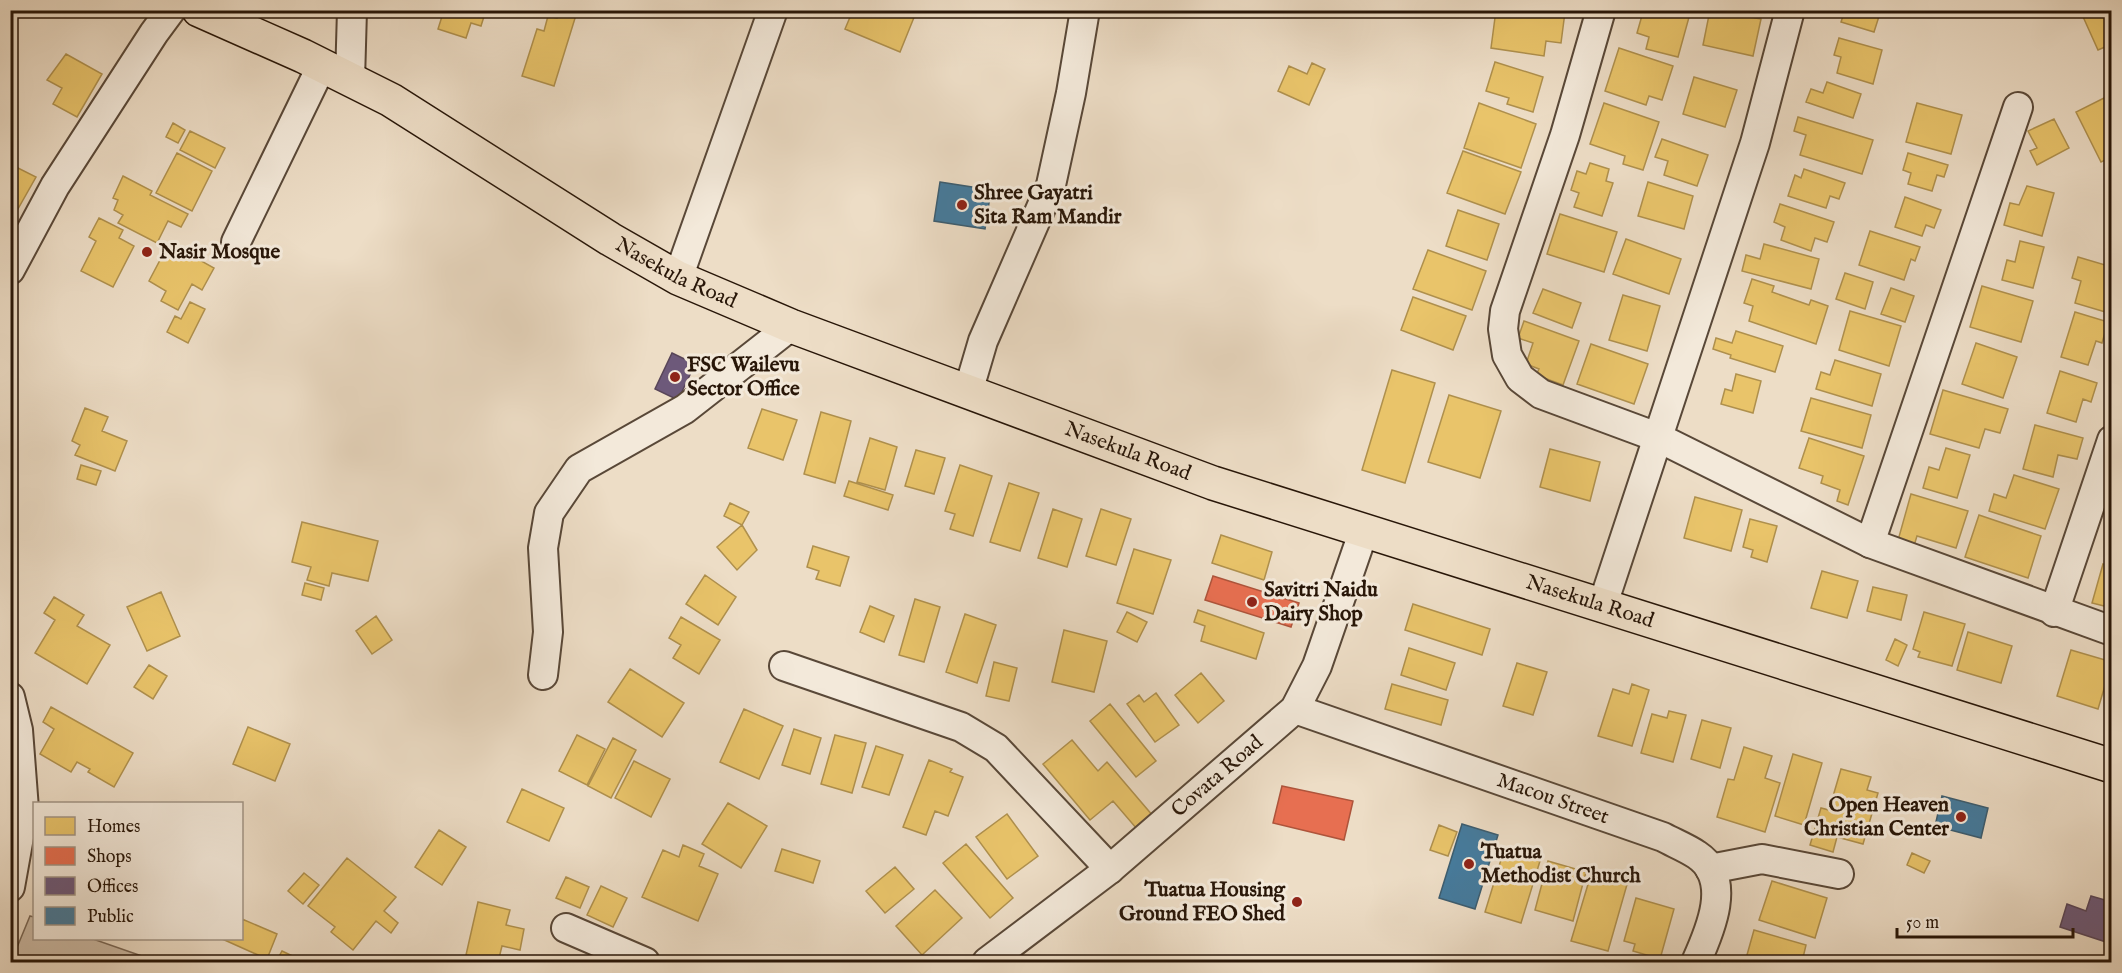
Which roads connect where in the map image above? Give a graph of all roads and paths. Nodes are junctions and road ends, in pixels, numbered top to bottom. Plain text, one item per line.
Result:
1 (171, 10) edge
2 (199, 10) edge
3 (352, 10) edge
4 (773, 10) edge
5 (1084, 10) edge
6 (1601, 10) edge
7 (1790, 10) edge
8 (336, 73) junction
9 (2018, 107) dead end
10 (236, 242) dead end
11 (10, 270) edge
12 (678, 278) junction
13 (791, 326) junction
14 (968, 392) junction
15 (1657, 437) junction
16 (2112, 440) edge
17 (1364, 530) junction
18 (1870, 543) junction
19 (1602, 607) junction
20 (2054, 612) junction
21 (2112, 631) edge
22 (784, 666) dead end
23 (543, 675) dead end
24 (10, 697) edge
25 (1295, 709) junction
26 (2112, 766) edge
27 (1110, 869) junction
28 (1710, 869) junction
29 (1839, 874) dead end
30 (10, 887) edge
31 (566, 928) dead end
32 (645, 963) edge
33 (987, 963) edge
34 (1696, 963) edge

1 - 11 street
2 - 8 main road, Nasekula Road
3 - 8 street
4 - 12 street
5 - 14 street
6 - 15 street
7 - 15 street
8 - 10 street
8 - 12 main road, Nasekula Road
9 - 18 street
12 - 13 main road, Nasekula Road
13 - 14 main road, Nasekula Road
13 - 23 street
14 - 17 main road, Nasekula Road
15 - 18 street
15 - 19 street
16 - 20 street
17 - 19 main road, Nasekula Road
17 - 25 street, Covata Road
18 - 20 street
19 - 26 main road, Nasekula Road
20 - 21 street
22 - 27 street
24 - 30 street
25 - 27 street, Covata Road
25 - 28 street, Macou Street
27 - 33 street, Covata Road
28 - 29 street
28 - 34 street
31 - 32 street

